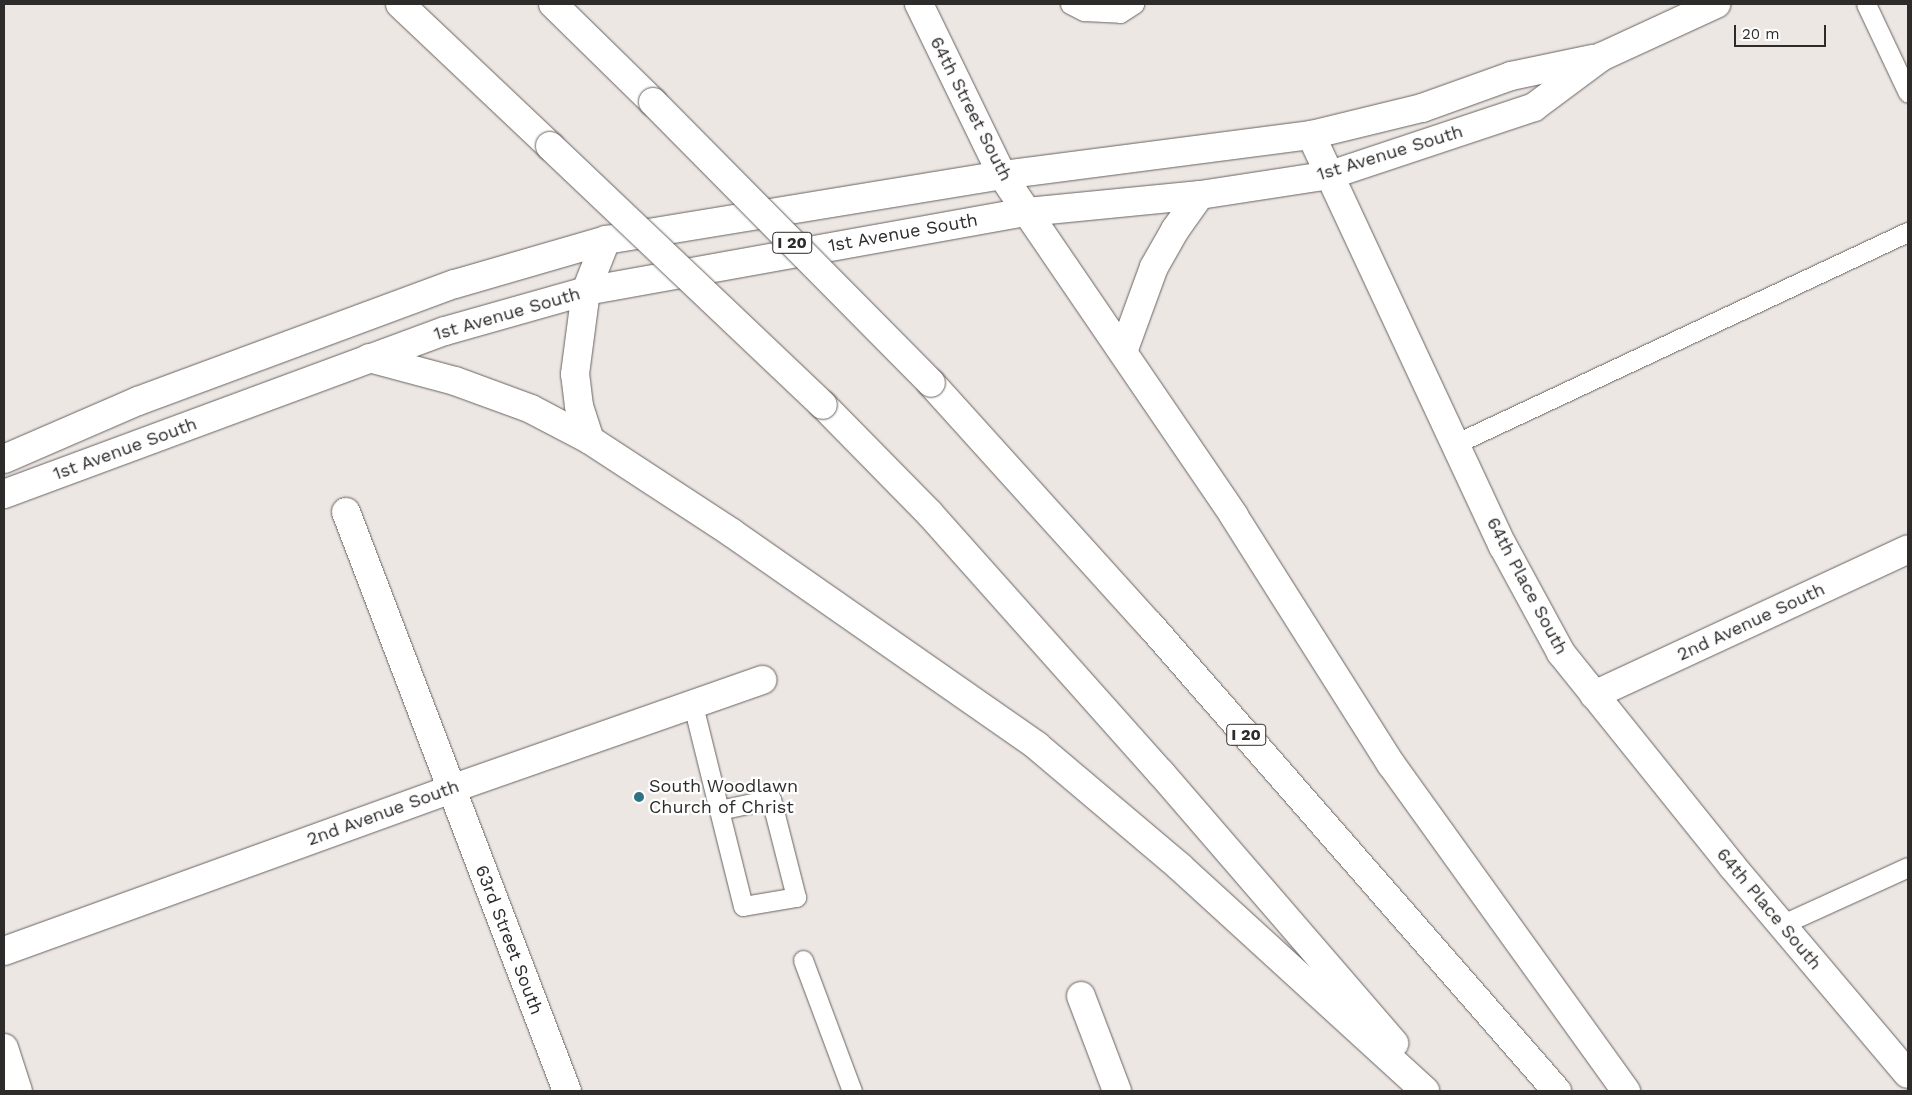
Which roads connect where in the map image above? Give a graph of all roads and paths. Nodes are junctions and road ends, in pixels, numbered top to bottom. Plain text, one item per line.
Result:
1 (400, 4) edge
2 (553, 4) edge
3 (919, 4) edge
4 (1070, 4) edge
5 (1134, 4) edge
6 (1716, 4) edge
7 (1866, 4) edge
8 (1601, 57) junction
9 (1908, 93) edge
10 (1311, 135) junction
11 (1002, 175) junction
12 (1330, 175) junction
13 (1200, 195) junction
14 (1027, 212) junction
15 (1908, 232) edge
16 (606, 240) junction
17 (586, 290) junction
18 (1123, 352) junction
19 (369, 358) junction
20 (590, 440) junction
21 (1457, 443) junction
22 (4, 459) edge
23 (4, 494) edge
24 (346, 512) dead end
25 (1908, 549) edge
26 (763, 680) dead end
27 (1594, 695) junction
28 (694, 704) junction
29 (451, 789) junction
30 (719, 810) junction
31 (1908, 866) edge
32 (1783, 924) junction
33 (4, 951) edge
34 (803, 960) dead end
35 (1081, 996) dead end
36 (4, 1048) edge
37 (1908, 1074) edge
38 (18, 1091) edge
39 (567, 1091) edge
40 (852, 1091) edge
41 (1117, 1091) edge
42 (1424, 1091) edge
43 (1436, 1091) edge
44 (1557, 1091) edge
45 (1626, 1091) edge

1 - 43 main road, bridge
2 - 44 main road, I 20, bridge
3 - 11 main road, 64th Street South
4 - 5 lane
6 - 8 main road, 1st Avenue South
7 - 9 lane
8 - 10 main road, 1st Avenue South
8 - 12 main road, 1st Avenue South
10 - 11 main road, 1st Avenue South
10 - 12 main road, 64th Place South
11 - 14 main road, 64th Street South
11 - 16 main road, 1st Avenue South
12 - 13 main road, 1st Avenue South
12 - 21 main road, 64th Place South
13 - 14 main road, 1st Avenue South
13 - 18 main road
14 - 17 main road, 1st Avenue South
14 - 18 main road, 64th Street South
15 - 21 lane
16 - 17 main road
16 - 22 main road, 1st Avenue South
17 - 19 main road, 1st Avenue South
17 - 20 main road
18 - 45 main road, 64th Street South
19 - 20 main road
19 - 23 main road, 1st Avenue South
20 - 42 main road
21 - 27 main road, 64th Place South
24 - 29 main road, 63rd Street South
25 - 27 main road, 2nd Avenue South
26 - 28 main road, 2nd Avenue South
27 - 32 main road, 64th Place South
28 - 29 main road, 2nd Avenue South
28 - 30 lane
29 - 33 main road, 2nd Avenue South
29 - 39 main road, 63rd Street South
30 - 30 lane
31 - 32 lane
32 - 37 main road, 64th Place South
34 - 40 lane
35 - 41 main road
36 - 38 main road

